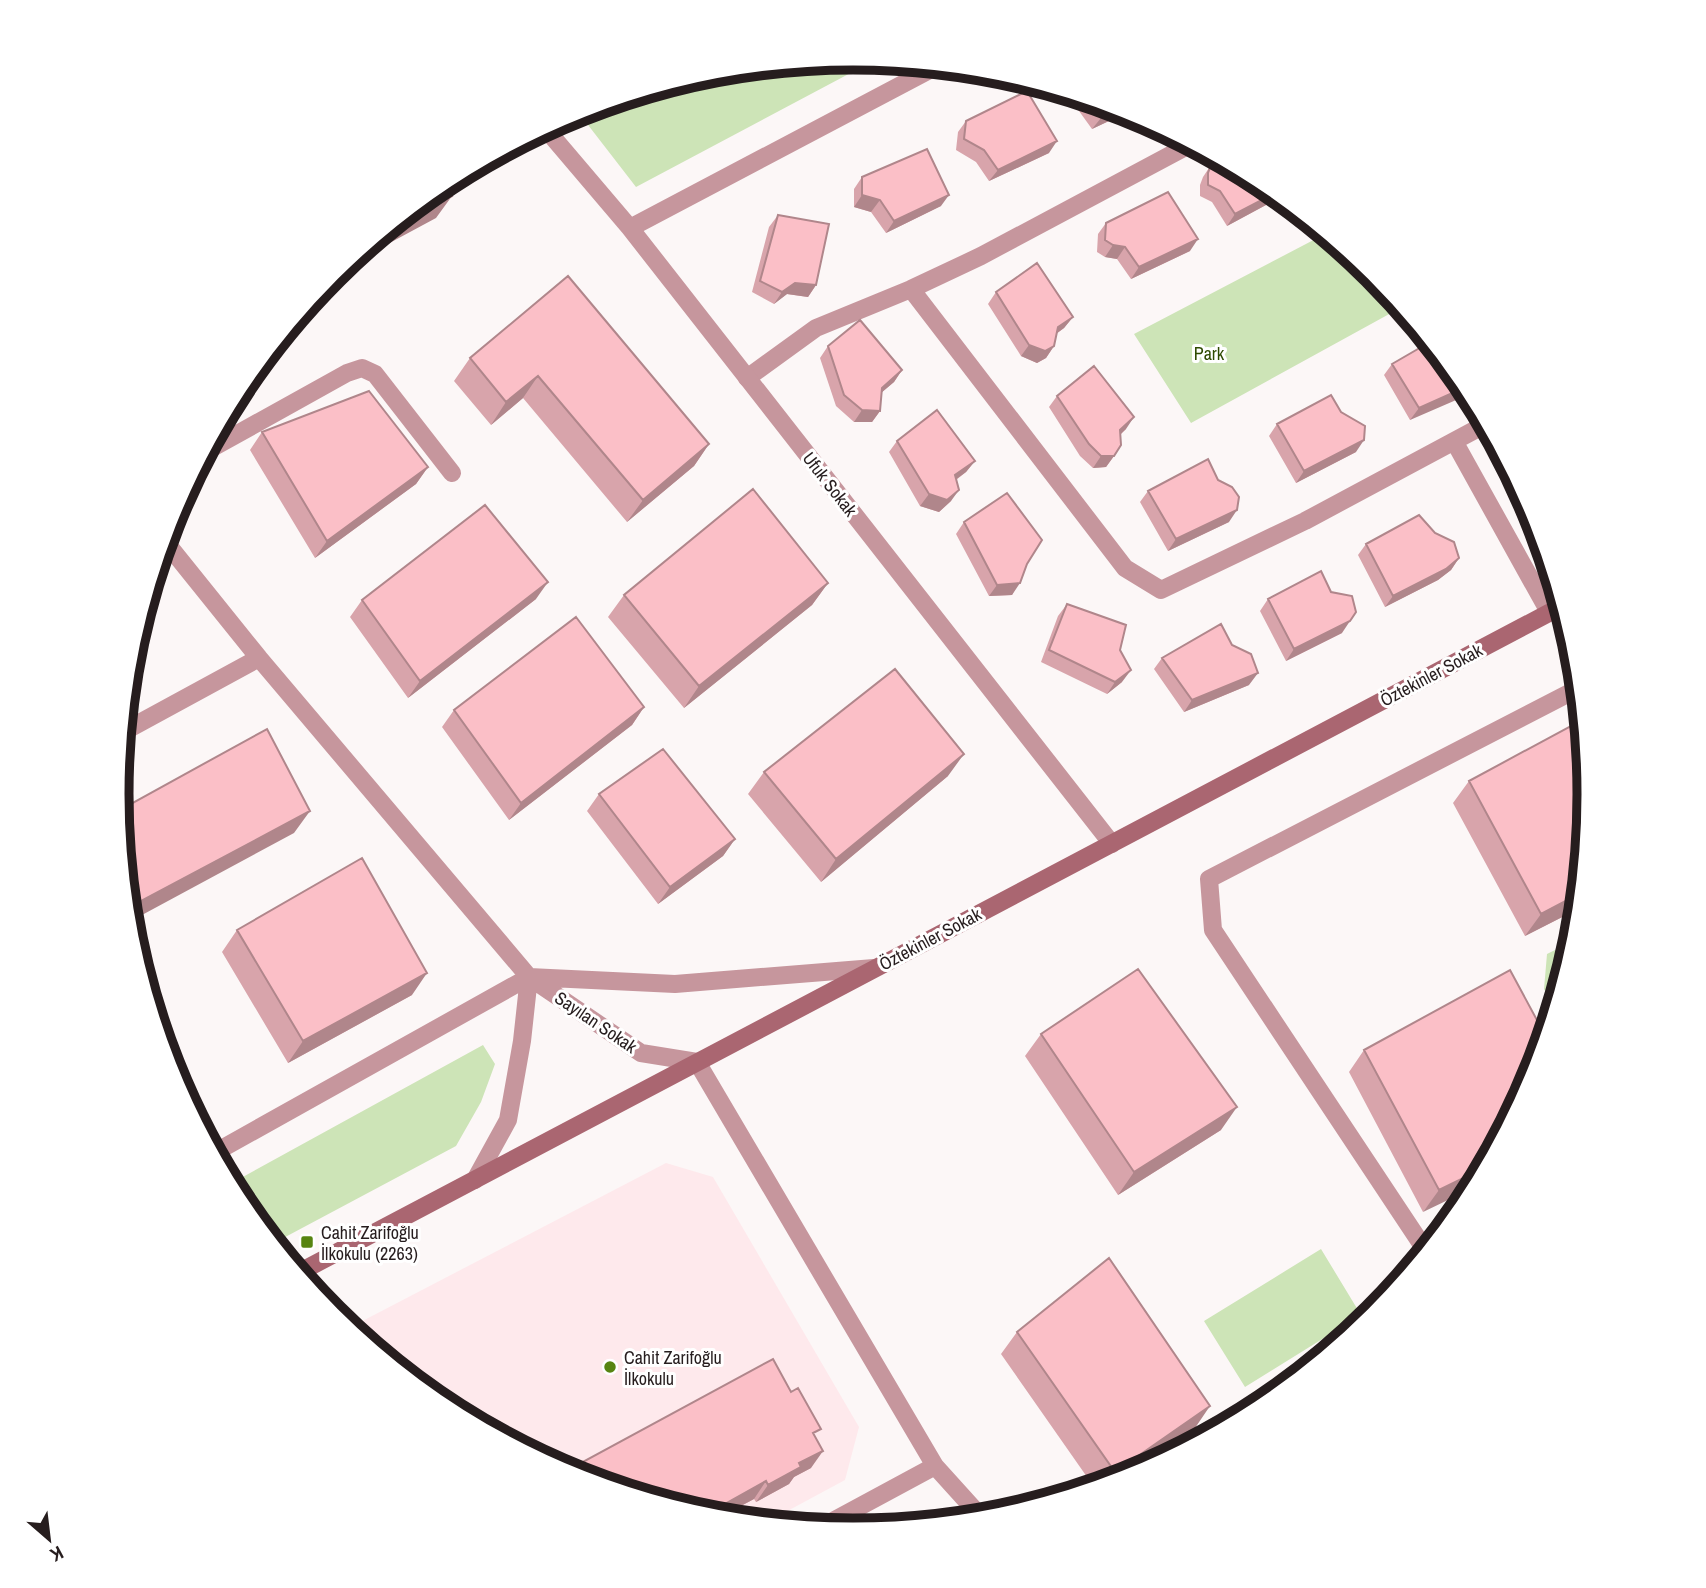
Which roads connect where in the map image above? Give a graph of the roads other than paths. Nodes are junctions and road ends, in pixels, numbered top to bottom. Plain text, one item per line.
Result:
1 (922, 74) edge
2 (552, 136) edge
3 (1181, 149) edge
4 (630, 228) junction
5 (911, 289) junction
6 (747, 378) junction
7 (1478, 428) edge
8 (1454, 441) junction
9 (220, 444) edge
10 (452, 472) dead end
11 (171, 549) edge
12 (1550, 601) edge
13 (1553, 610) edge
14 (258, 658) junction
15 (1570, 693) edge
16 (133, 727) edge
17 (1112, 844) junction
18 (874, 968) junction
19 (529, 977) junction
20 (696, 1062) junction
21 (222, 1148) edge
22 (475, 1180) junction
23 (1421, 1243) edge
24 (307, 1268) edge
25 (935, 1466) junction
26 (973, 1508) edge
27 (840, 1517) edge

1 - 4 street
2 - 4 street, Ufuk Sokak
3 - 5 street
4 - 6 street, Ufuk Sokak
5 - 6 street
5 - 8 street
6 - 17 street, Ufuk Sokak
7 - 8 street
8 - 12 street
9 - 10 street
11 - 14 street, Sayılan Sokak
13 - 17 street, Öztekinler Sokak
14 - 16 street
14 - 19 street, Sayılan Sokak
15 - 23 street
17 - 18 street, Öztekinler Sokak
18 - 19 street
18 - 20 street, Öztekinler Sokak
19 - 20 street, Sayılan Sokak
19 - 21 street
19 - 22 street
20 - 22 street, Öztekinler Sokak
20 - 25 street
22 - 24 street, Öztekinler Sokak
25 - 26 street
25 - 27 street

